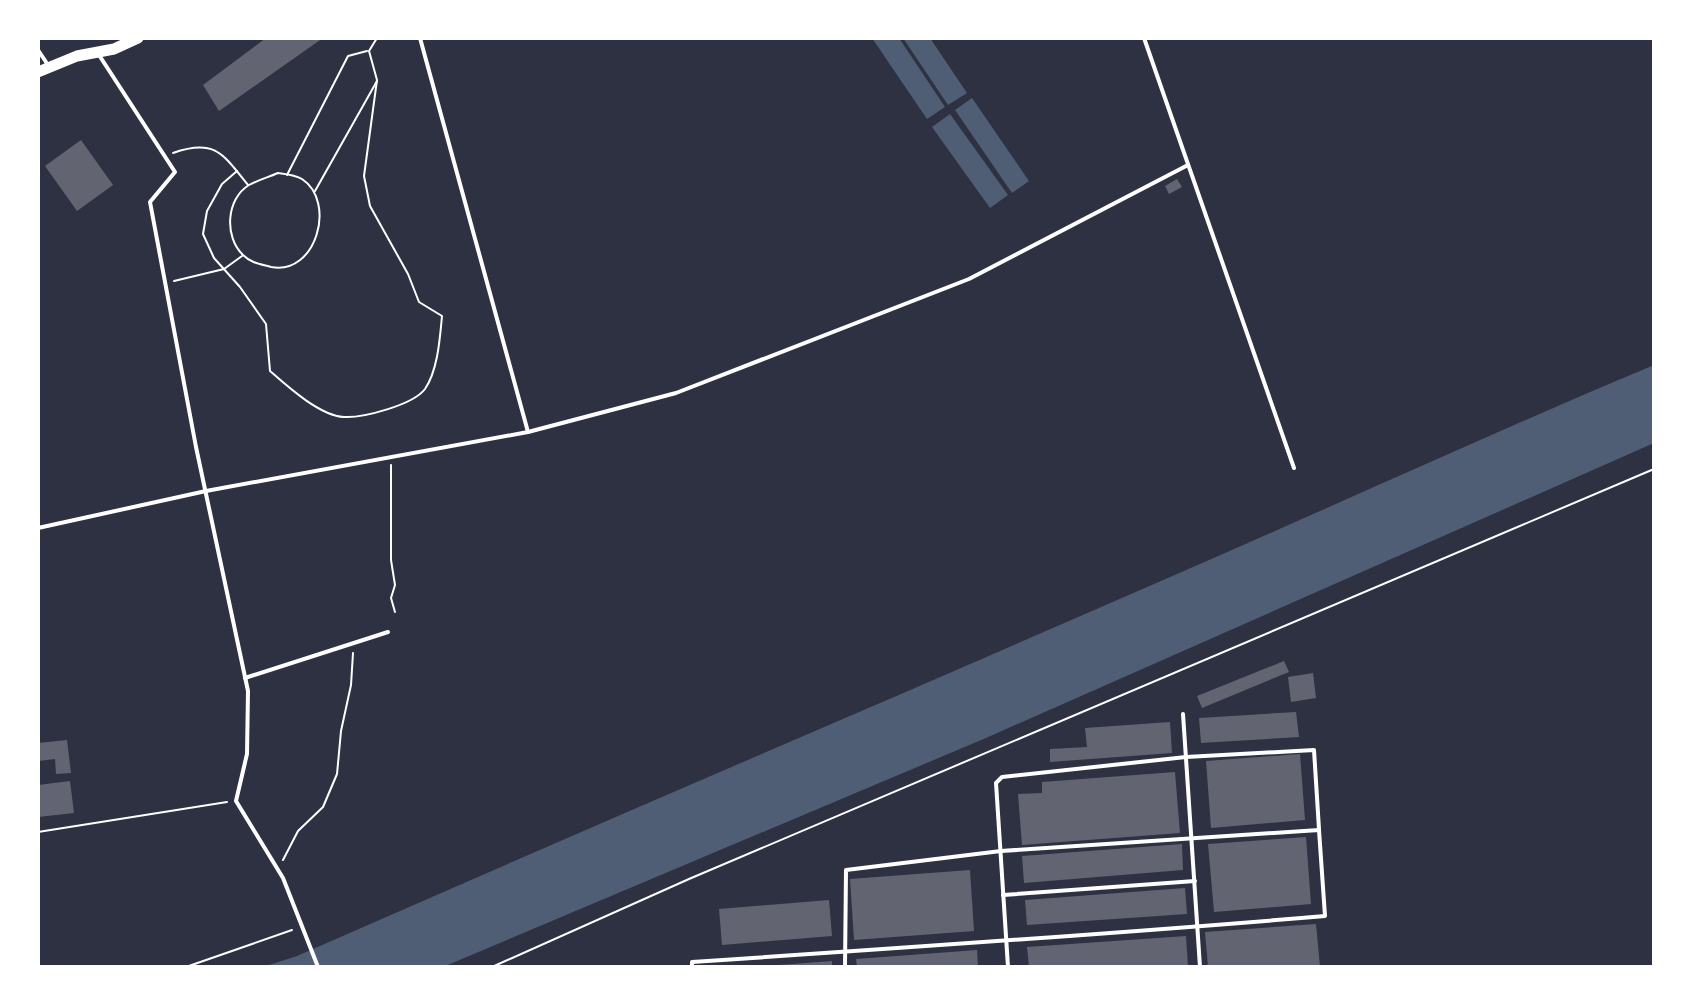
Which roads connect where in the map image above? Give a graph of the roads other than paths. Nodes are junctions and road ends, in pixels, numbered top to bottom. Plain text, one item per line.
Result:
1 (138, 38) edge
2 (420, 38) edge
3 (1144, 38) edge
4 (38, 50) edge
5 (98, 52) junction
6 (43, 70) edge
7 (1188, 165) junction
8 (528, 432) junction
9 (1294, 468) dead end
10 (206, 491) junction
11 (38, 528) edge
12 (388, 632) dead end
13 (245, 678) junction
14 (1183, 714) dead end
15 (1186, 757) junction
16 (1319, 830) junction
17 (1192, 838) junction
18 (1001, 851) junction
19 (1195, 881) junction
20 (1003, 895) junction
21 (1198, 927) junction
22 (1006, 941) junction
23 (844, 952) junction
24 (318, 967) edge
25 (692, 967) edge
26 (845, 967) edge
27 (1008, 967) edge
28 (1200, 967) edge

1 - 5 main road
2 - 8 lane
3 - 7 lane
4 - 6 lane
5 - 6 main road
5 - 10 lane
7 - 8 lane
7 - 9 lane
8 - 10 lane
10 - 11 lane
10 - 13 lane
12 - 13 lane
13 - 24 lane
14 - 15 lane
15 - 16 lane
15 - 17 lane
15 - 18 lane
16 - 17 lane
16 - 21 lane
17 - 18 lane
17 - 19 lane
18 - 20 lane
18 - 23 lane
19 - 20 lane
19 - 21 lane
20 - 22 lane
21 - 22 lane
21 - 28 lane
22 - 23 lane
22 - 27 lane
23 - 25 lane
23 - 26 lane

